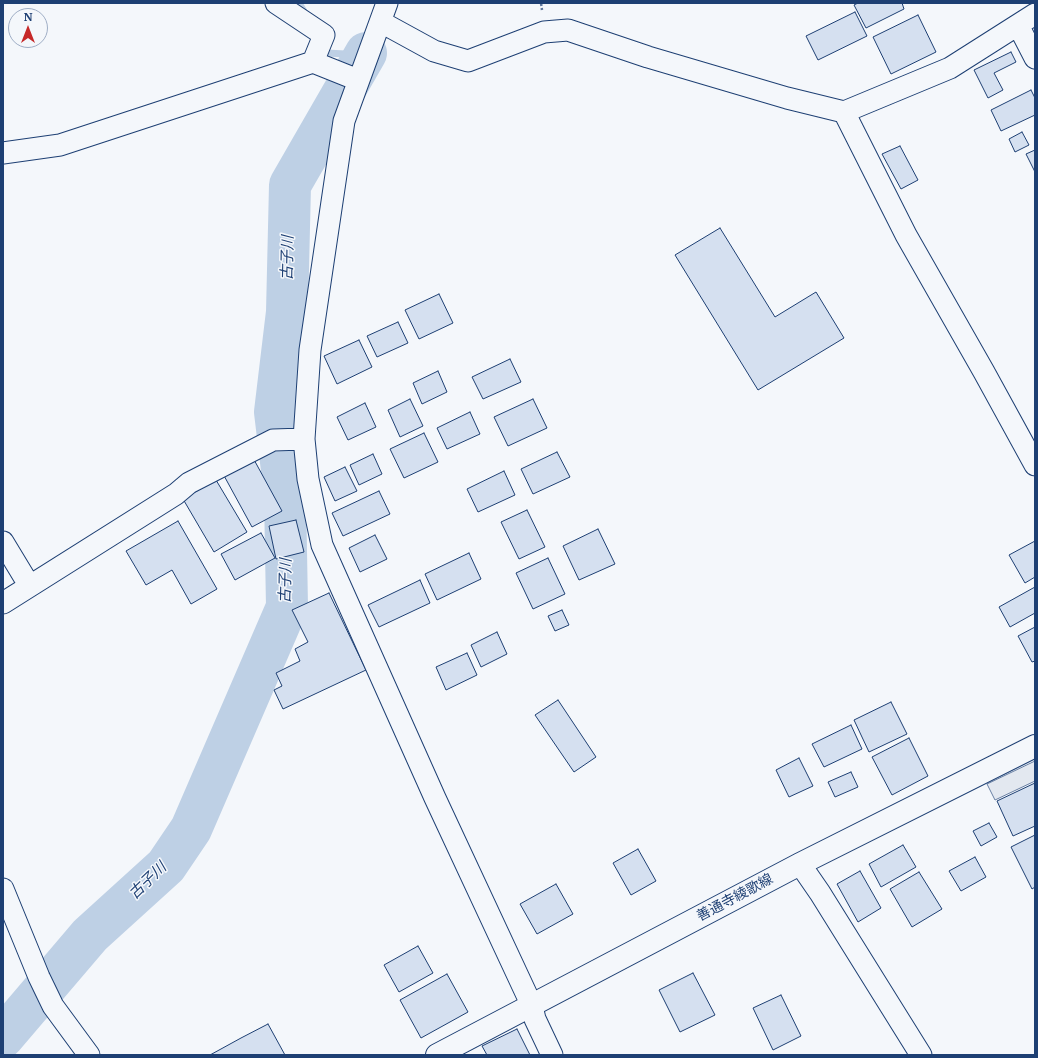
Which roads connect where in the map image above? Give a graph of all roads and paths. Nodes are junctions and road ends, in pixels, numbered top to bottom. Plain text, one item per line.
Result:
1 (276, 3) edge
2 (384, 12) edge
3 (1035, 14) edge
4 (1018, 25) junction
5 (1035, 58) edge
6 (312, 62) junction
7 (358, 80) junction
8 (844, 112) junction
9 (3, 153) edge
10 (304, 438) junction
11 (1035, 465) edge
12 (3, 542) edge
13 (29, 585) junction
14 (3, 603) edge
15 (1035, 746) edge
16 (800, 864) junction
17 (3, 889) edge
18 (532, 1006) junction
19 (90, 1055) edge
20 (437, 1055) edge
21 (552, 1055) edge
22 (921, 1055) edge

1 - 6 street
2 - 7 street
2 - 8 street
3 - 4 street
4 - 5 street
4 - 8 street
6 - 7 street
6 - 9 street
7 - 10 street
8 - 11 street
10 - 13 street
10 - 18 street
12 - 13 street
13 - 14 street
15 - 16 main road, 善通寺綾歌線
16 - 18 main road, 善通寺綾歌線
16 - 22 street
17 - 19 street
18 - 20 main road, 善通寺綾歌線
18 - 21 street

